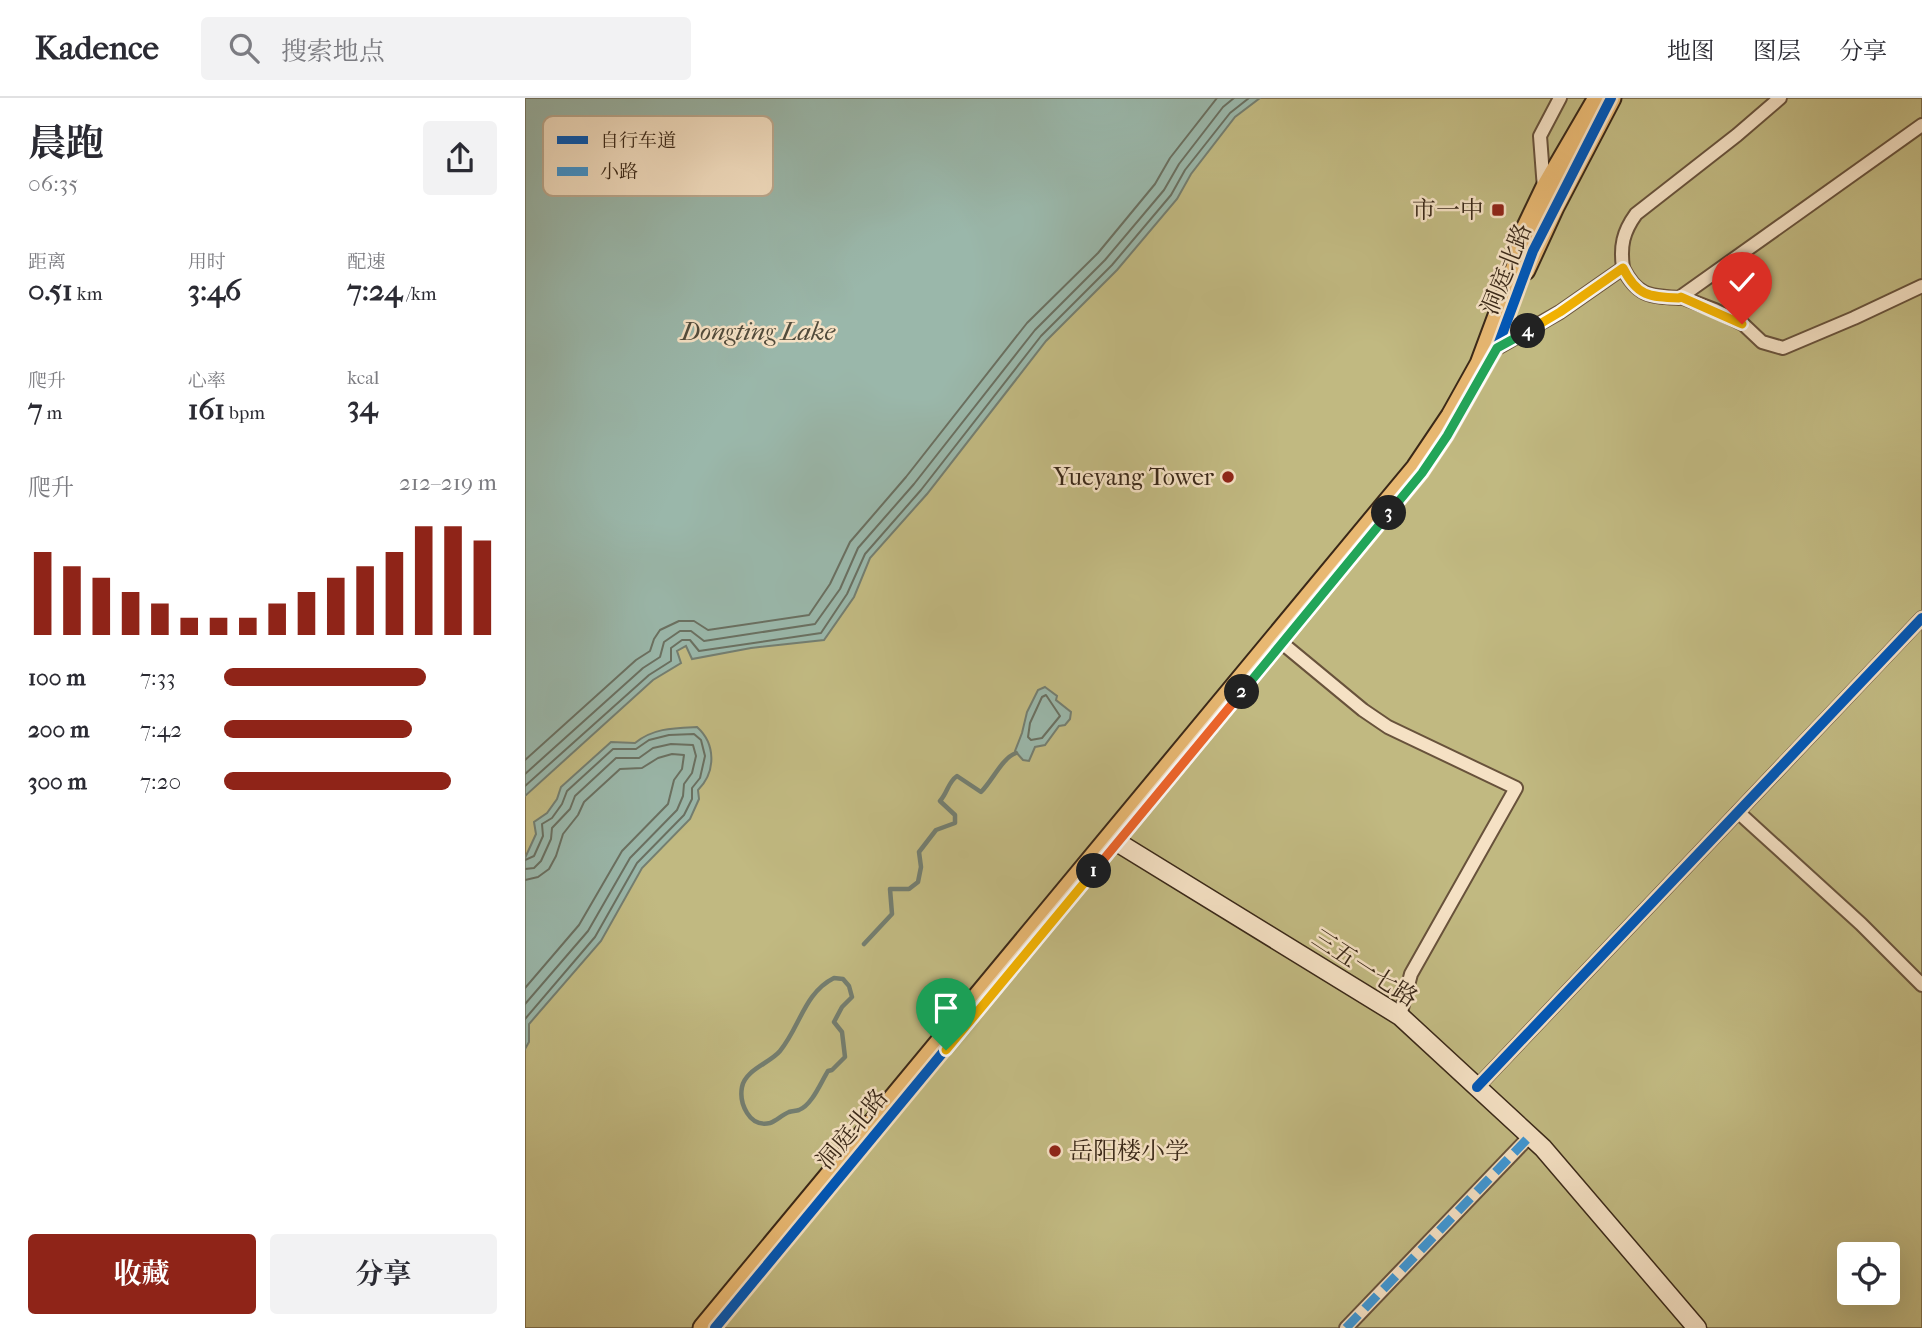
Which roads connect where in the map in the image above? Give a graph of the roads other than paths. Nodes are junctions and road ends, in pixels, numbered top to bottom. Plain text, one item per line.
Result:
1 (1560, 98) edge
2 (1598, 98) edge
3 (1611, 98) edge
4 (1780, 98) edge
5 (1922, 125) edge
6 (1545, 189) junction
7 (1623, 268) junction
8 (1922, 286) edge
9 (1681, 297) junction
10 (1497, 348) junction
11 (1922, 618) edge
12 (1282, 643) junction
13 (1738, 812) junction
14 (1117, 842) junction
15 (1922, 985) edge
16 (1400, 1016) junction
17 (1477, 1087) junction
18 (1530, 1136) junction
19 (703, 1328) edge
20 (715, 1328) edge
21 (1346, 1328) edge
22 (1697, 1328) edge

1 - 6 street
2 - 6 main road, 洞庭北路
3 - 10 main road, 洞庭北路
4 - 7 street
5 - 9 street
6 - 19 main road, 洞庭北路
7 - 9 street
7 - 10 street
8 - 9 street
10 - 12 main road, 洞庭北路
11 - 13 street
12 - 14 main road, 洞庭北路
12 - 16 street
13 - 15 street
13 - 17 street
14 - 16 main road, 三五一七路
14 - 20 main road, 洞庭北路
16 - 17 main road, 三五一七路
17 - 18 main road, 三五一七路
18 - 21 street
18 - 22 main road, 三五一七路

